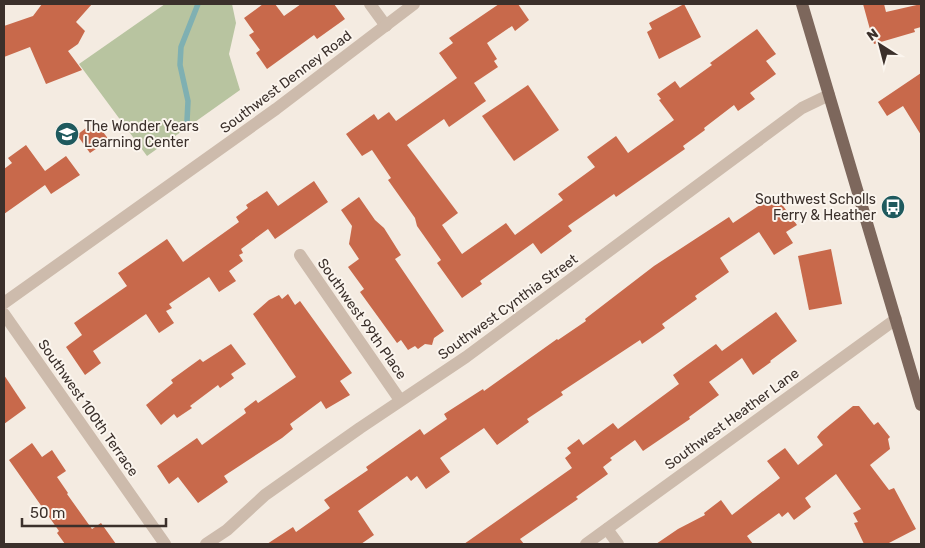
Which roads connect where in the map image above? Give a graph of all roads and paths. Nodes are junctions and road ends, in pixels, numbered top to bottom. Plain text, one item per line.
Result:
1 (370, 4) edge
2 (414, 4) edge
3 (802, 4) edge
4 (386, 26) junction
5 (829, 95) junction
6 (300, 255) dead end
7 (4, 303) edge
8 (4, 314) edge
9 (896, 319) junction
10 (400, 400) junction
11 (921, 404) edge
12 (607, 529) junction
13 (165, 544) edge
14 (206, 544) edge
15 (586, 544) edge
16 (618, 544) edge

1 - 4 street
2 - 4 street, Southwest Denney Road
3 - 5 main road
4 - 7 street, Southwest Denney Road
5 - 9 main road
5 - 10 street, Southwest Cynthia Street
6 - 10 street, Southwest 99th Place
8 - 13 street, Southwest 100th Terrace
9 - 11 main road
9 - 12 street, Southwest Heather Lane
10 - 14 street, Southwest Cynthia Street
12 - 15 street, Southwest Heather Lane
12 - 16 street

